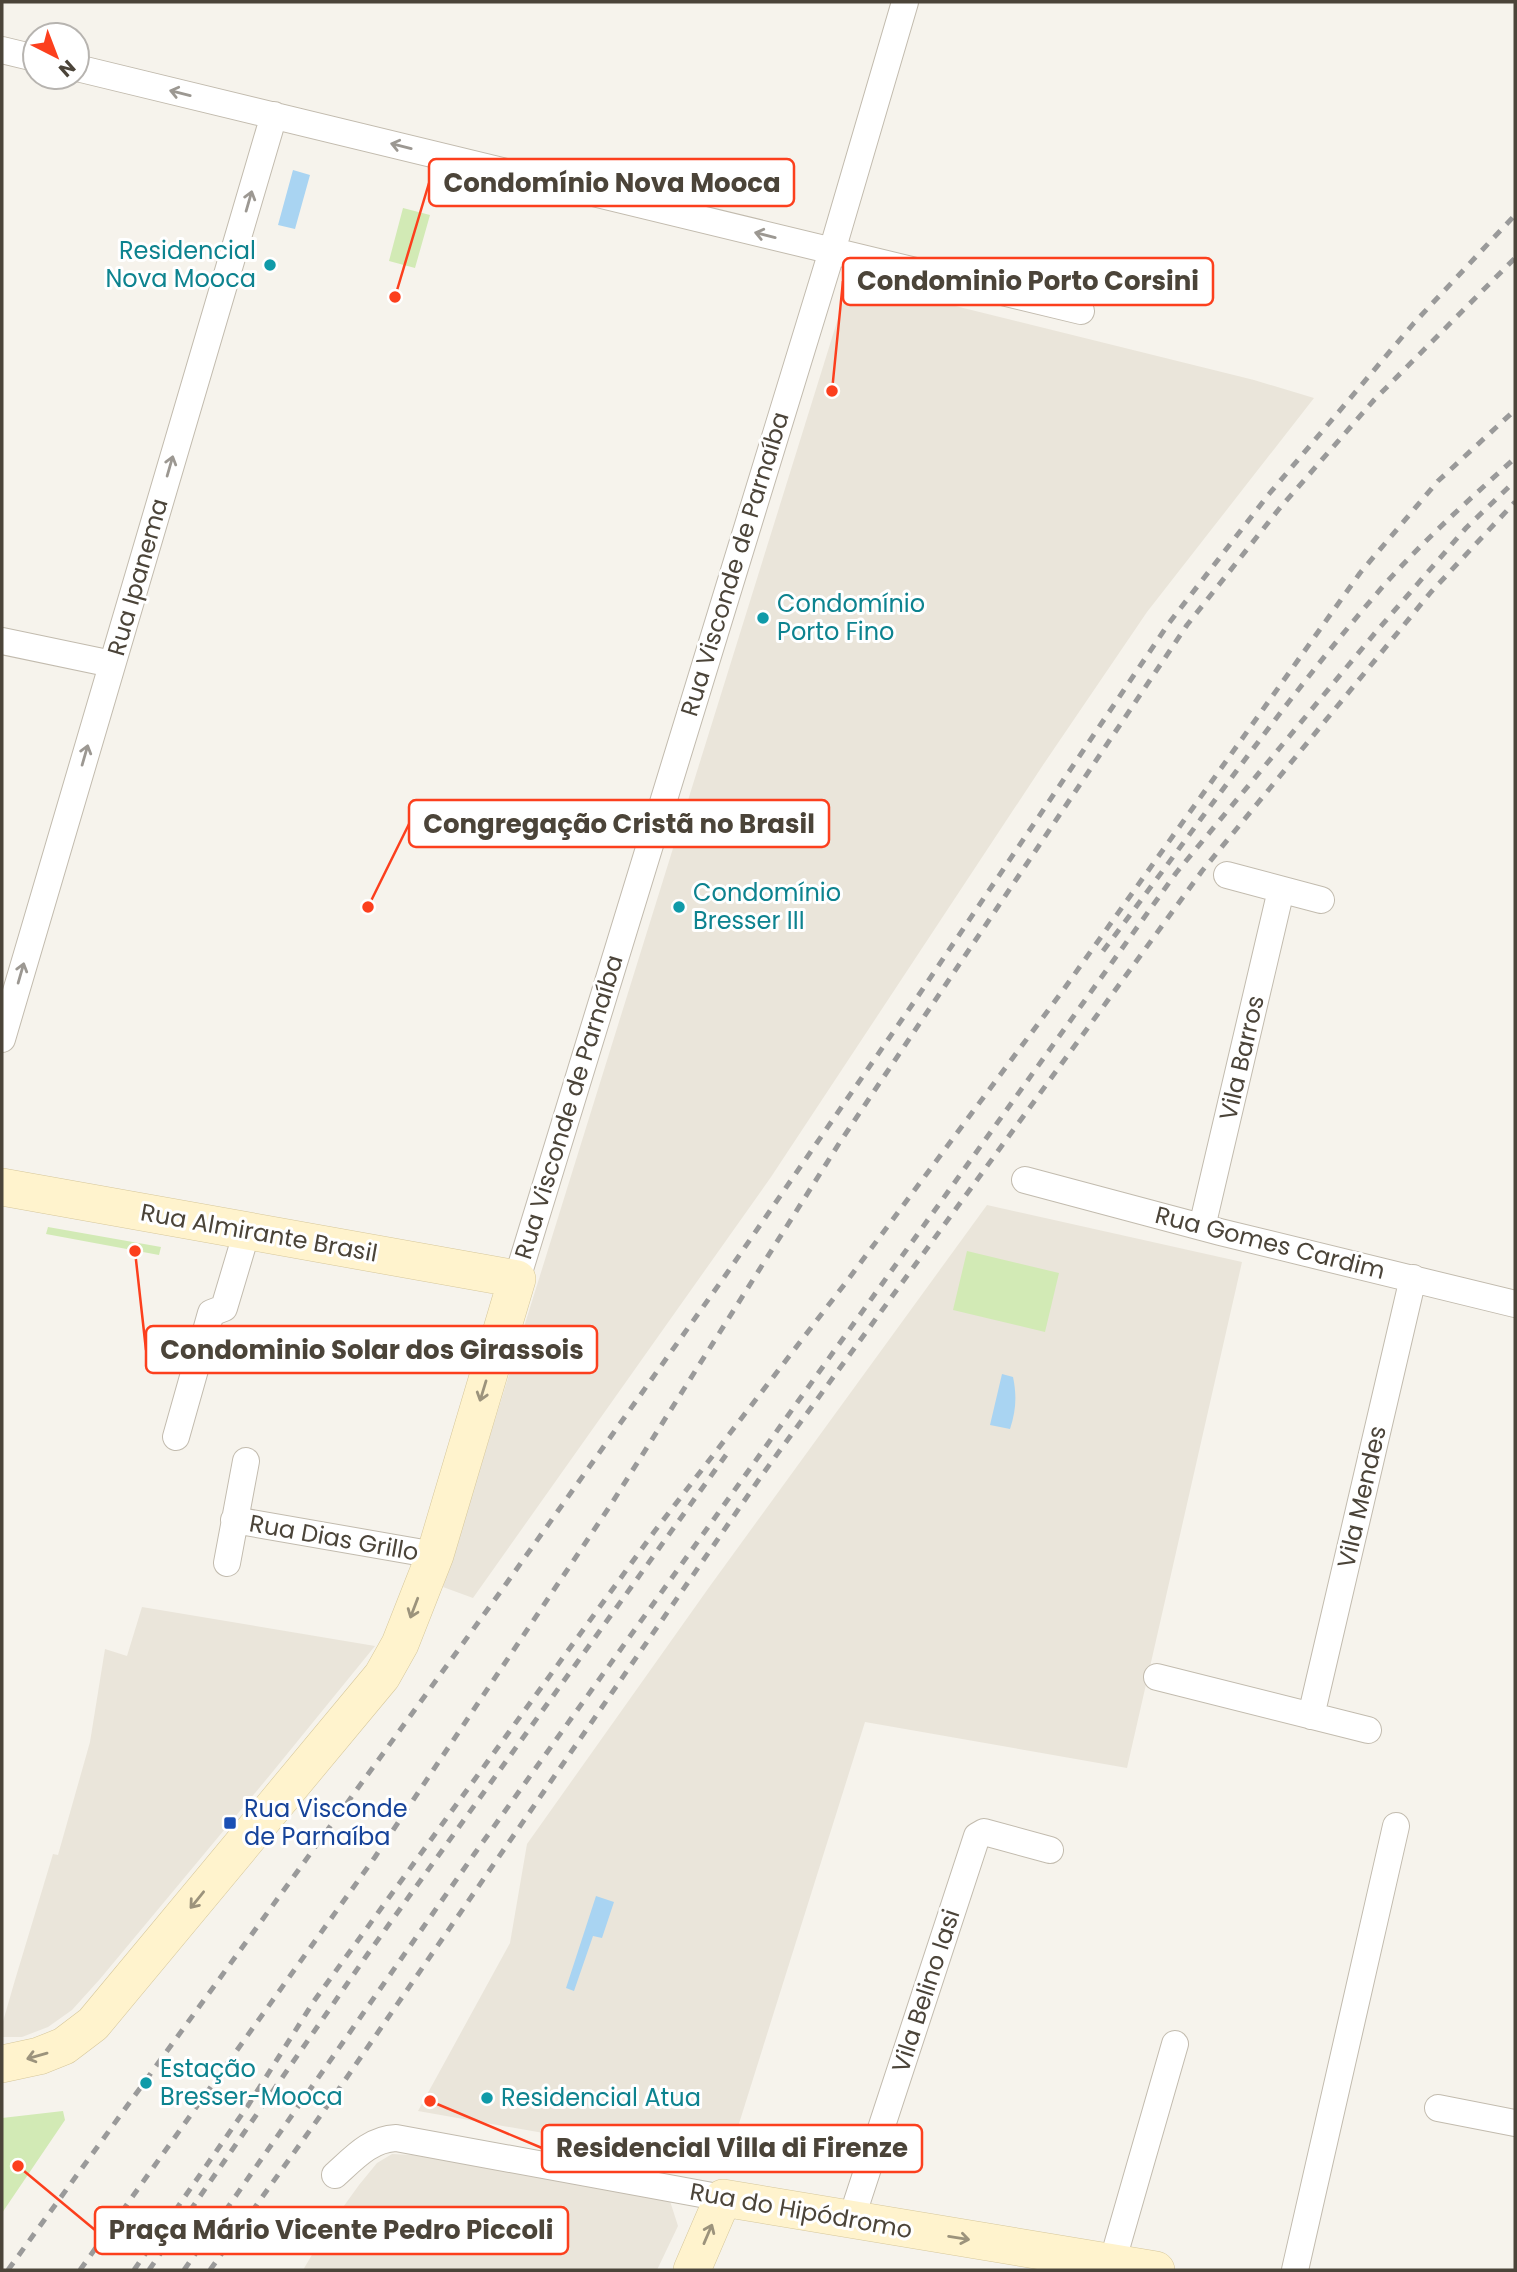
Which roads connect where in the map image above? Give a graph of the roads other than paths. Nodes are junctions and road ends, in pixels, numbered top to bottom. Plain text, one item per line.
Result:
1 (905, 2) edge
2 (2, 50) edge
3 (21, 55) edge
4 (91, 71) edge
5 (274, 115) junction
6 (832, 251) junction
7 (1081, 310) dead end
8 (2, 640) edge
9 (112, 664) junction
10 (1227, 875) dead end
11 (1281, 890) junction
12 (1321, 900) dead end
13 (2, 1039) edge
14 (1025, 1180) dead end
15 (2, 1187) edge
16 (1202, 1227) junction
17 (247, 1231) junction
18 (1413, 1278) junction
19 (517, 1279) junction
20 (1515, 1304) edge
21 (176, 1437) dead end
22 (246, 1461) dead end
23 (234, 1520) junction
24 (435, 1555) junction
25 (227, 1563) dead end
26 (1157, 1677) dead end
27 (1311, 1716) junction
28 (1368, 1730) dead end
29 (1396, 1826) dead end
30 (1050, 1850) dead end
31 (1175, 2044) dead end
32 (2, 2064) edge
33 (1438, 2108) dead end
34 (1515, 2123) edge
35 (335, 2175) dead end
36 (723, 2198) junction
37 (851, 2220) junction
38 (1112, 2263) junction
39 (692, 2270) edge
40 (1156, 2270) edge
41 (1295, 2270) edge

1 - 6 street, Rua Visconde de Parnaíba
2 - 3 street
5 -> 4 street
6 -> 5 street
9 -> 5 street, Rua Ipanema
6 - 7 street
6 - 19 street, Rua Visconde de Parnaíba
8 - 9 street
13 -> 9 street, Rua Ipanema
10 - 11 street
11 - 12 street
11 - 16 street, Vila Barros
14 - 16 street, Rua Gomes Cardim
15 - 17 street, Rua Almirante Brasil
16 - 18 street, Rua Gomes Cardim
17 - 19 street, Rua Almirante Brasil
17 - 21 street
18 - 20 street, Rua Gomes Cardim
18 - 27 street, Vila Mendes
19 -> 24 street, Rua Visconde de Parnaíba
22 - 23 street, Rua Dias Grillo
23 - 24 street, Rua Dias Grillo
23 - 25 street, Rua Dias Grillo
24 -> 32 street, Rua Visconde de Parnaíba
26 - 27 street
27 - 28 street
29 - 41 street
30 - 37 street, Vila Belino Iasi
31 - 38 street
33 - 34 street
35 - 36 street, Rua do Hipódromo
36 - 37 street, Rua do Hipódromo
39 -> 36 street
37 -> 38 street, Rua do Hipódromo
38 - 40 street, Rua do Hipódromo

